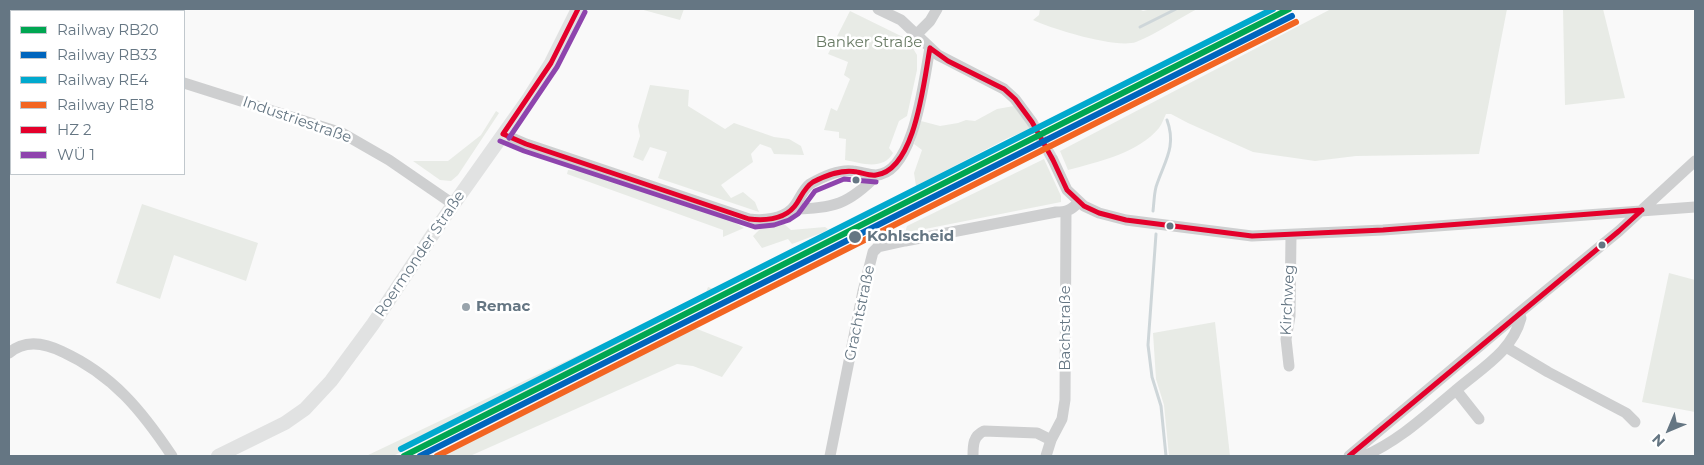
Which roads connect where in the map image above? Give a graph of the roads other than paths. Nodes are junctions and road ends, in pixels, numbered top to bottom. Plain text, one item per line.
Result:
1 (578, 9) edge
2 (878, 9) edge
3 (937, 9) edge
4 (917, 34) junction
5 (930, 48) junction
6 (185, 83) edge
7 (1032, 122) tunnel mouth
8 (503, 134) junction
9 (1053, 160) tunnel mouth
10 (1695, 161) edge
11 (877, 175) junction
12 (1079, 202) junction
13 (453, 204) junction
14 (1695, 207) edge
15 (792, 209) junction
16 (1642, 210) junction
17 (1066, 212) junction
18 (1613, 212) junction
19 (1619, 232) junction
20 (1291, 234) junction
21 (1519, 313) junction
22 (1506, 347) junction
23 (9, 353) edge
24 (1288, 366) dead end
25 (1456, 390) junction
26 (1479, 419) dead end
27 (1635, 422) dead end
28 (1051, 440) junction
29 (1385, 452) edge
30 (172, 456) edge
31 (218, 456) edge
32 (830, 456) edge
33 (972, 456) edge
34 (1046, 456) edge
35 (1350, 456) edge
36 (1364, 456) edge

1 - 8 main road, Roermonder Straße
2 - 4 street
3 - 4 street
4 - 5 street
5 - 7 street
5 - 11 street
6 - 13 street, Industriestraße
8 - 13 main road, Roermonder Straße
8 - 15 street
9 - 12 street
10 - 16 street
11 - 15 street
11 - 15 street
12 - 17 street
12 - 20 street
13 - 31 main road, Roermonder Straße
14 - 16 street
16 - 18 street
16 - 19 street
17 - 28 street, Bachstraße
17 - 32 street, Grachtstraße
18 - 19 street
18 - 20 street
19 - 21 street
20 - 24 street, Kirchweg
21 - 22 street
21 - 35 street
22 - 25 street
22 - 27 street
23 - 30 street
25 - 26 street
25 - 29 street
28 - 33 street
28 - 34 street, Bachstraße
29 - 36 street

